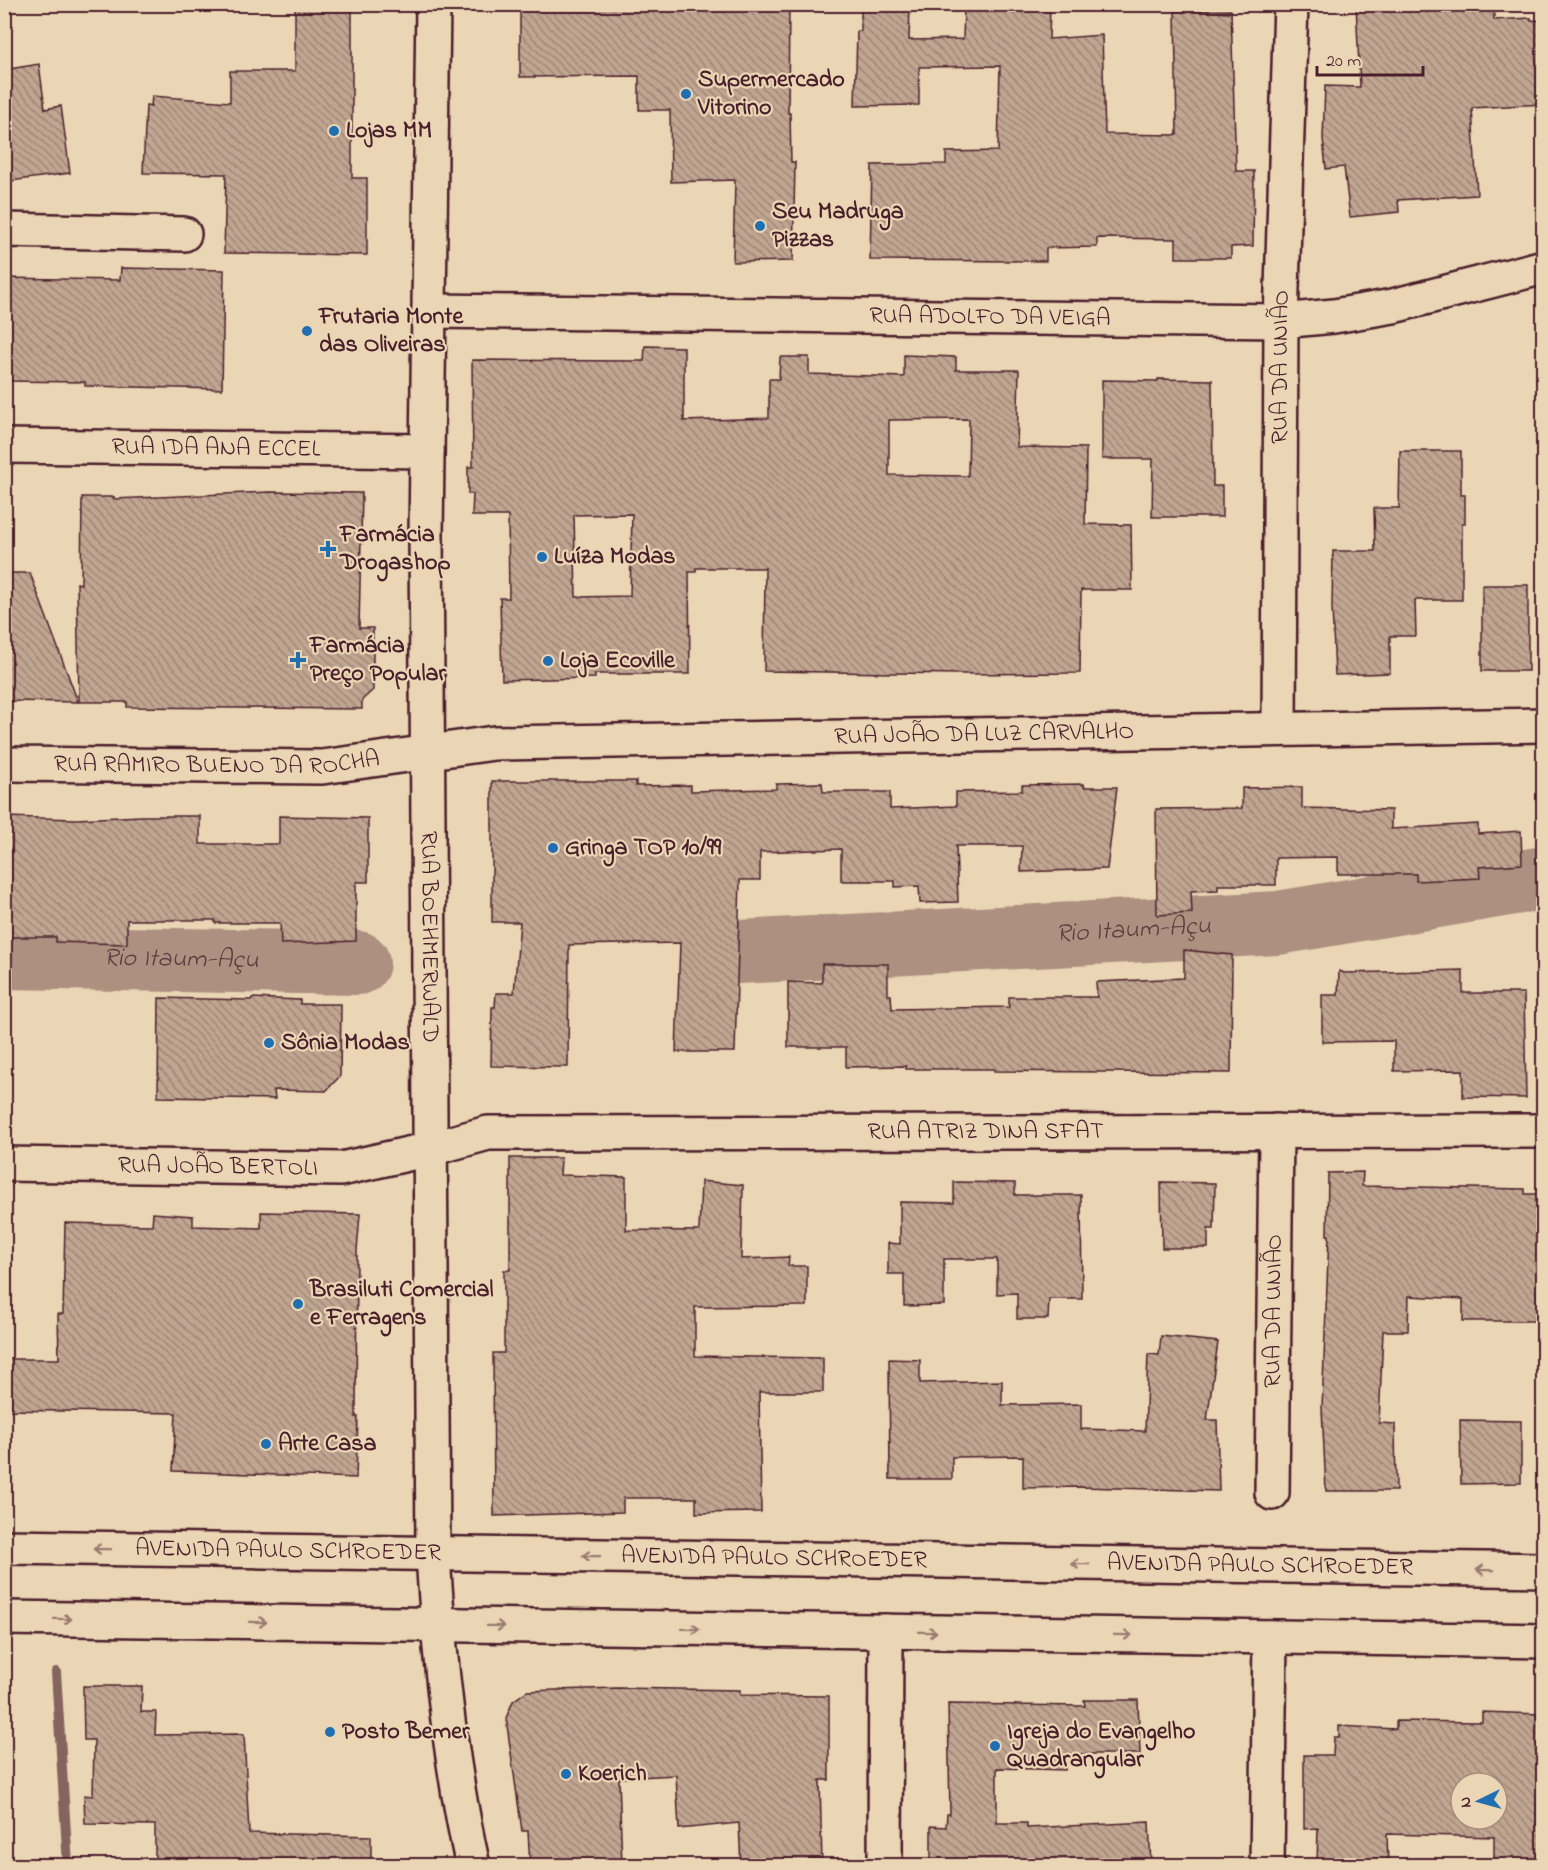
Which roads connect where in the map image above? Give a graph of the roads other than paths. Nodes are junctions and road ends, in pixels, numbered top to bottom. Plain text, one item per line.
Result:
1 (433, 4) edge
2 (1291, 4) edge
3 (4, 230) edge
4 (184, 234) dead end
5 (1544, 267) edge
6 (429, 311) junction
7 (1281, 321) junction
8 (4, 446) edge
9 (427, 451) junction
10 (1544, 725) edge
11 (1279, 729) junction
12 (427, 753) junction
13 (4, 764) edge
14 (1276, 1131) junction
15 (1544, 1131) edge
16 (430, 1149) junction
17 (4, 1164) edge
18 (1272, 1493) dead end
19 (4, 1547) edge
20 (434, 1554) junction
21 (1544, 1570) edge
22 (4, 1618) edge
23 (437, 1625) junction
24 (886, 1631) junction
25 (1270, 1637) junction
26 (1544, 1641) edge
27 (473, 1866) edge
28 (885, 1866) edge
29 (1267, 1866) edge

1 - 6 street, RUA BOEHMERWALD
2 - 7 street, RUA DA UNIÃO
3 - 4 street
5 - 7 street, RUA ADOLFO DA VEIGA
6 - 7 street, RUA ADOLFO DA VEIGA
6 - 9 street, RUA BOEHMERWALD
7 - 11 street, RUA DA UNIÃO
8 - 9 street, RUA IDA ANA ECCEL
9 - 12 street, RUA BOEHMERWALD
10 - 11 street, RUA JOÃO DA LUZ CARVALHO
11 - 12 street, RUA JOÃO DA LUZ CARVALHO
12 - 13 street, RUA RAMIRO BUENO DA ROCHA
12 - 16 street, RUA BOEHMERWALD
14 - 15 street, RUA ATRIZ DINA SFAT
14 - 16 street, RUA ATRIZ DINA SFAT
14 - 18 street, RUA DA UNIÃO
16 - 17 street, RUA JOÃO BERTOLI
16 - 20 street, RUA BOEHMERWALD
20 -> 19 street, AVENIDA PAULO SCHROEDER
21 -> 20 street, AVENIDA PAULO SCHROEDER
20 - 23 street, RUA BOEHMERWALD
22 -> 23 street
23 -> 24 street
23 - 27 street, RUA BOEHMERWALD
24 -> 25 street
24 - 28 street
25 - 26 street
25 - 29 street

